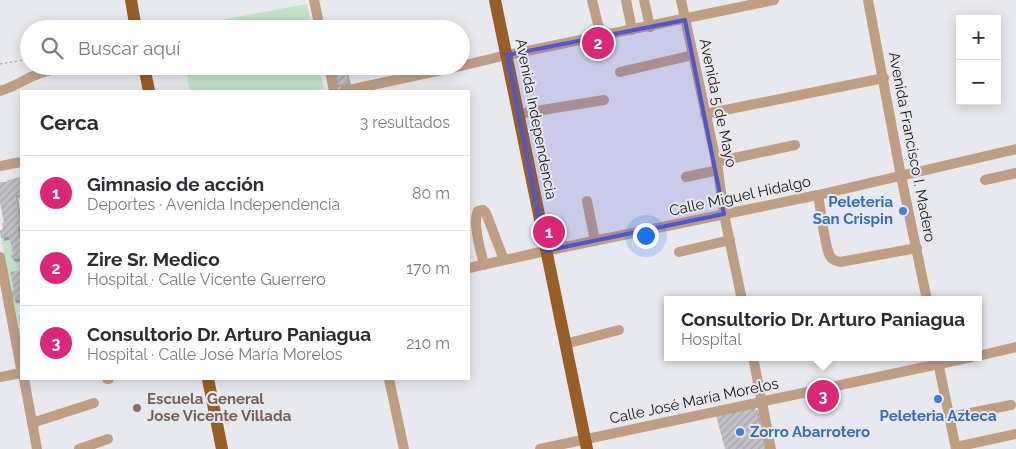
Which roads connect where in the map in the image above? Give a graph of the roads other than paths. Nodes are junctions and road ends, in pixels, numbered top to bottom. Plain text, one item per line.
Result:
1 (131, 0) edge
2 (495, 0) edge
3 (592, 0) edge
4 (681, 0) edge
5 (774, 0) edge
6 (868, 0) edge
7 (317, 1) edge
8 (645, 3) edge
9 (627, 5) edge
10 (134, 20) edge
11 (319, 20) edge
12 (685, 20) junction
13 (650, 26) junction
14 (632, 30) junction
15 (601, 36) junction
16 (507, 55) junction
17 (692, 55) junction
18 (470, 64) edge
19 (620, 72) dead end
20 (33, 75) edge
21 (146, 75) edge
22 (331, 75) edge
23 (419, 75) edge
24 (884, 78) junction
25 (0, 90) edge
26 (149, 90) edge
27 (334, 90) edge
28 (349, 90) edge
29 (604, 100) dead end
30 (518, 114) junction
31 (705, 114) junction
32 (796, 145) dead end
33 (1016, 149) edge
34 (20, 162) edge
35 (0, 166) edge
36 (717, 166) junction
37 (1016, 173) edge
38 (901, 176) junction
39 (686, 177) dead end
40 (985, 180) dead end
41 (818, 195) junction
42 (587, 201) dead end
43 (724, 214) junction
44 (730, 240) junction
45 (595, 241) junction
46 (917, 248) junction
47 (545, 251) junction
48 (679, 252) dead end
49 (0, 257) edge
50 (504, 260) junction
51 (484, 265) junction
52 (470, 268) edge
53 (741, 296) edge
54 (925, 296) edge
55 (619, 330) dead end
56 (565, 344) junction
57 (1016, 347) edge
58 (20, 353) edge
59 (982, 355) edge
60 (754, 361) edge
61 (938, 361) edge
62 (20, 373) edge
63 (2, 379) edge
64 (24, 380) edge
65 (208, 380) edge
66 (389, 380) edge
67 (762, 402) junction
68 (94, 403) dead end
69 (1011, 405) dead end
70 (950, 417) junction
71 (32, 423) junction
72 (1016, 434) edge
73 (108, 439) dead end
74 (586, 444) edge
75 (956, 448) edge
76 (37, 449) edge
77 (79, 449) edge
78 (222, 449) edge
79 (404, 449) edge
80 (540, 449) edge
81 (771, 449) edge

1 - 10 main road
2 - 16 main road, Avenida Independencia
3 - 15 street
4 - 12 street, Avenida 5 de Mayo
5 - 12 street
6 - 24 street, Avenida Francisco I. Madero
7 - 11 street
8 - 9 street
8 - 13 street
9 - 14 street
12 - 13 street
12 - 17 street, Avenida 5 de Mayo
13 - 14 street
14 - 15 street
15 - 16 street
16 - 18 street
16 - 30 main road, Avenida Independencia
17 - 19 street
17 - 31 street, Avenida 5 de Mayo
20 - 25 street
21 - 26 main road
22 - 27 street
23 - 28 street
24 - 31 street
24 - 38 street, Avenida Francisco I. Madero
29 - 30 street
30 - 47 main road, Avenida Independencia
31 - 36 street, Avenida 5 de Mayo
32 - 36 street
33 - 38 street, Calle Miguel Hidalgo
34 - 35 street
36 - 39 street
36 - 43 street, Avenida 5 de Mayo
37 - 40 street
38 - 41 street, Calle Miguel Hidalgo
38 - 46 street, Avenida Francisco I. Madero
41 - 43 street, Calle Miguel Hidalgo
41 - 46 street
42 - 45 street
43 - 44 street, Avenida 5 de Mayo
43 - 45 street, Calle Miguel Hidalgo
44 - 48 street
44 - 53 street, Avenida 5 de Mayo
45 - 47 street, Calle Miguel Hidalgo
46 - 54 street, Avenida Francisco I. Madero
47 - 50 street, Calle Miguel Hidalgo
47 - 56 main road, Avenida Independencia
49 - 58 street
50 - 51 street, Calle Miguel Hidalgo
50 - 51 street
51 - 52 street, Calle Miguel Hidalgo
55 - 56 street
56 - 74 main road, Avenida Independencia
57 - 59 street
60 - 67 street
61 - 67 street, Calle José María Morelos
61 - 70 street
62 - 63 street
64 - 71 street
65 - 78 main road
66 - 79 street
67 - 74 street, Calle José María Morelos
67 - 81 street
68 - 71 street
69 - 70 street
70 - 75 street
71 - 76 street
72 - 75 street
73 - 77 street
74 - 80 street, Calle José María Morelos

